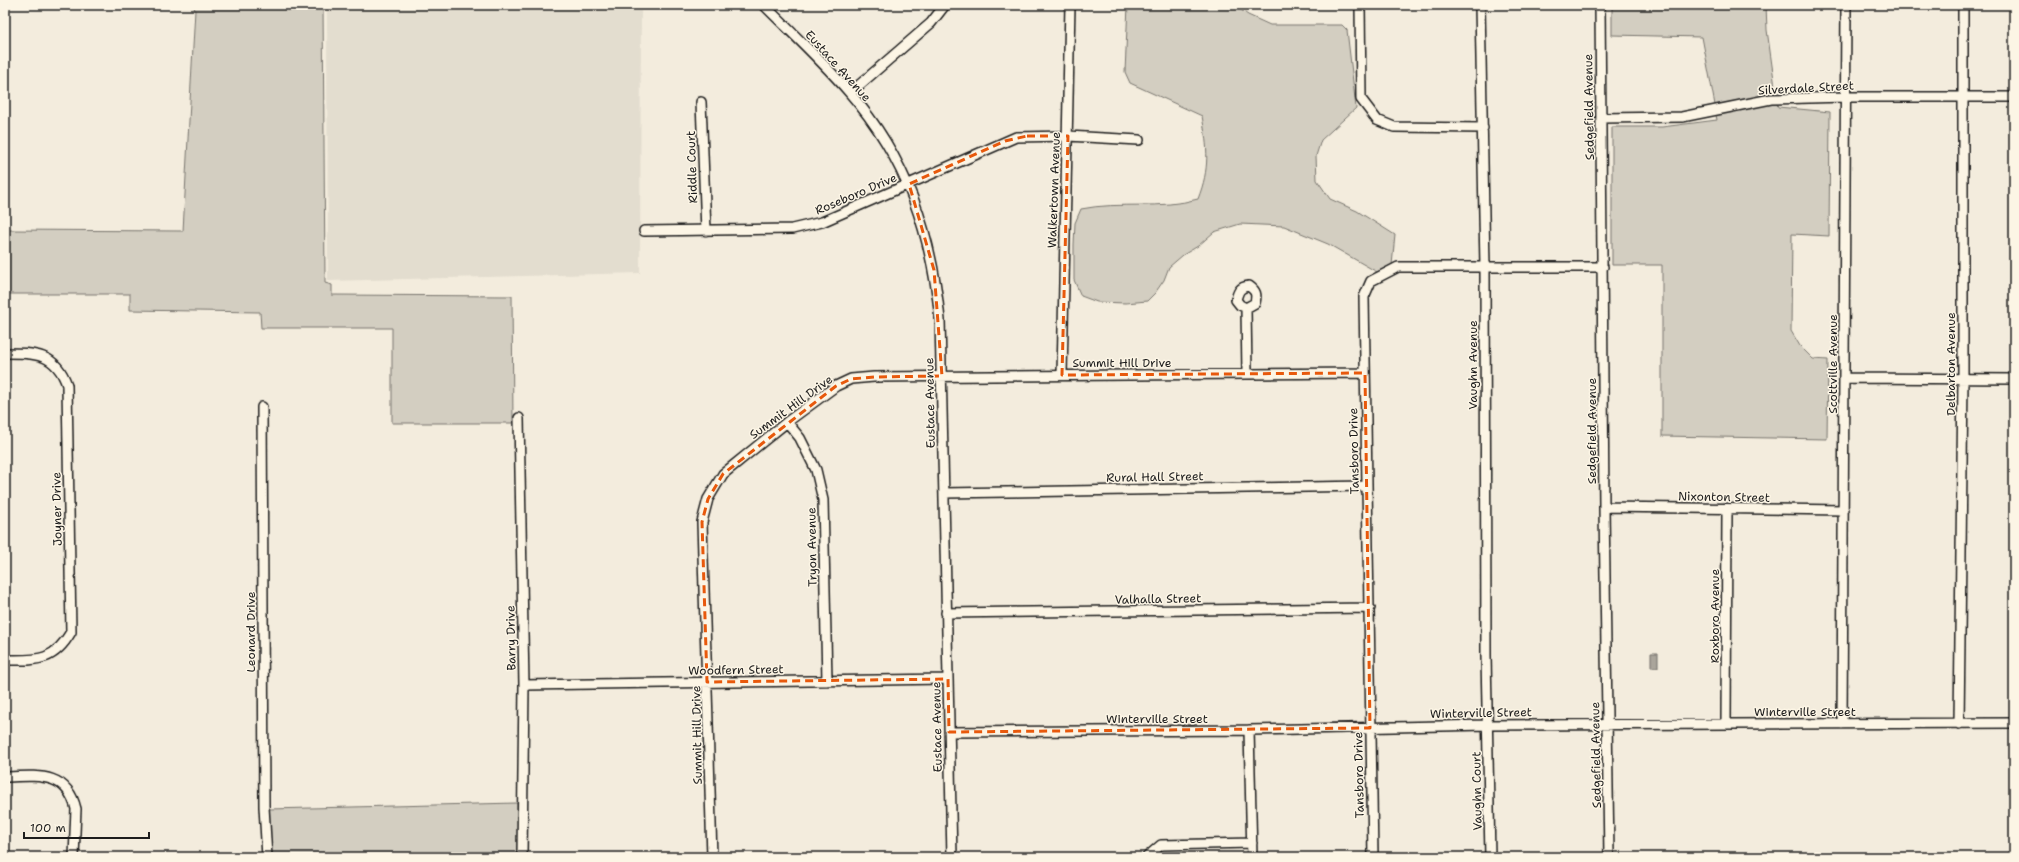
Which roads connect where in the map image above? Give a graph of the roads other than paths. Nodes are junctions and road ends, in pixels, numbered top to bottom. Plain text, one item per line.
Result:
1 (764, 5) edge
2 (945, 5) edge
3 (1070, 5) edge
4 (1360, 5) edge
5 (1480, 5) edge
6 (1600, 5) edge
7 (1846, 5) edge
8 (1963, 5) edge
9 (850, 93) junction
10 (1846, 97) junction
11 (1964, 97) junction
12 (2014, 97) edge
13 (701, 102) dead end
14 (1601, 118) junction
15 (1483, 128) junction
16 (1068, 136) junction
17 (1139, 140) dead end
18 (909, 184) junction
19 (644, 231) dead end
20 (706, 231) junction
21 (1603, 266) junction
22 (1485, 267) junction
23 (1246, 308) dead end
24 (5, 353) edge
25 (1247, 374) junction
26 (1365, 374) junction
27 (1062, 375) junction
28 (942, 376) junction
29 (1845, 378) junction
30 (1963, 379) junction
31 (2014, 379) edge
32 (262, 407) dead end
33 (519, 418) dead end
34 (787, 422) junction
35 (1366, 486) junction
36 (944, 493) junction
37 (1604, 507) junction
38 (1727, 509) junction
39 (1844, 510) junction
40 (1370, 608) junction
41 (946, 613) junction
42 (5, 660) edge
43 (948, 679) junction
44 (827, 681) junction
45 (707, 682) junction
46 (524, 685) junction
47 (1608, 724) junction
48 (1726, 724) junction
49 (1842, 724) junction
50 (1959, 724) junction
51 (2014, 724) edge
52 (1488, 725) junction
53 (1370, 728) junction
54 (1249, 730) junction
55 (949, 732) junction
56 (5, 777) edge
57 (1252, 843) junction
58 (74, 857) edge
59 (267, 857) edge
60 (522, 857) edge
61 (712, 857) edge
62 (952, 857) edge
63 (1147, 857) edge
64 (1252, 857) edge
65 (1373, 857) edge
66 (1490, 857) edge
67 (1609, 857) edge

1 - 9 street, Eustace Avenue
2 - 9 street
3 - 16 street, Walkertown Avenue
4 - 15 street
5 - 15 street, Vaughn Avenue
6 - 14 street, Sedgefield Avenue
7 - 10 street, Scottville Avenue
8 - 11 street, Delbarton Avenue
9 - 18 street, Eustace Avenue
10 - 11 street, Silverdale Street
10 - 14 street, Silverdale Street
10 - 29 street, Scottville Avenue
11 - 12 street, Silverdale Street
11 - 30 street, Delbarton Avenue
13 - 20 street, Riddle Court
14 - 21 street, Sedgefield Avenue
15 - 22 street, Vaughn Avenue
16 - 17 street, Roseboro Drive
16 - 18 street, Roseboro Drive
16 - 27 street, Walkertown Avenue
18 - 20 street, Roseboro Drive
18 - 28 street, Eustace Avenue
19 - 20 street, Roseboro Drive
21 - 22 street, Tansboro Drive
21 - 37 street, Sedgefield Avenue
22 - 26 street, Tansboro Drive
22 - 52 street, Vaughn Avenue
23 - 25 street
24 - 42 street, Joyner Drive
25 - 26 street, Summit Hill Drive
25 - 27 street, Summit Hill Drive
26 - 35 street, Tansboro Drive
27 - 28 street, Summit Hill Drive
28 - 34 street, Summit Hill Drive
28 - 36 street, Eustace Avenue
29 - 30 street
29 - 39 street, Scottville Avenue
30 - 31 street
30 - 50 street, Delbarton Avenue
32 - 59 street, Leonard Drive
33 - 46 street, Barry Drive
34 - 44 street, Tryon Avenue
34 - 45 street, Summit Hill Drive
35 - 36 street, Rural Hall Street
35 - 40 street, Tansboro Drive
36 - 41 street, Eustace Avenue
37 - 38 street, Nixonton Street
37 - 47 street, Sedgefield Avenue
38 - 39 street, Nixonton Street
38 - 48 street, Roxboro Avenue
39 - 49 street, Scottville Avenue
40 - 41 street, Valhalla Street
40 - 53 street, Tansboro Drive
41 - 43 street, Eustace Avenue
43 - 44 street, Woodfern Street
43 - 55 street, Eustace Avenue
44 - 45 street, Woodfern Street
45 - 46 street, Woodfern Street
45 - 61 street, Summit Hill Drive
46 - 60 street, Barry Drive
47 - 48 street, Winterville Street
47 - 52 street, Winterville Street
47 - 67 street, Sedgefield Avenue
48 - 49 street, Winterville Street
49 - 50 street, Winterville Street
50 - 51 street, Winterville Street
52 - 53 street, Winterville Street
52 - 66 street, Vaughn Court
53 - 54 street, Winterville Street
53 - 65 street, Tansboro Drive
54 - 55 street, Winterville Street
54 - 57 street
55 - 62 street, Eustace Avenue
56 - 58 street
57 - 63 street
57 - 64 street

